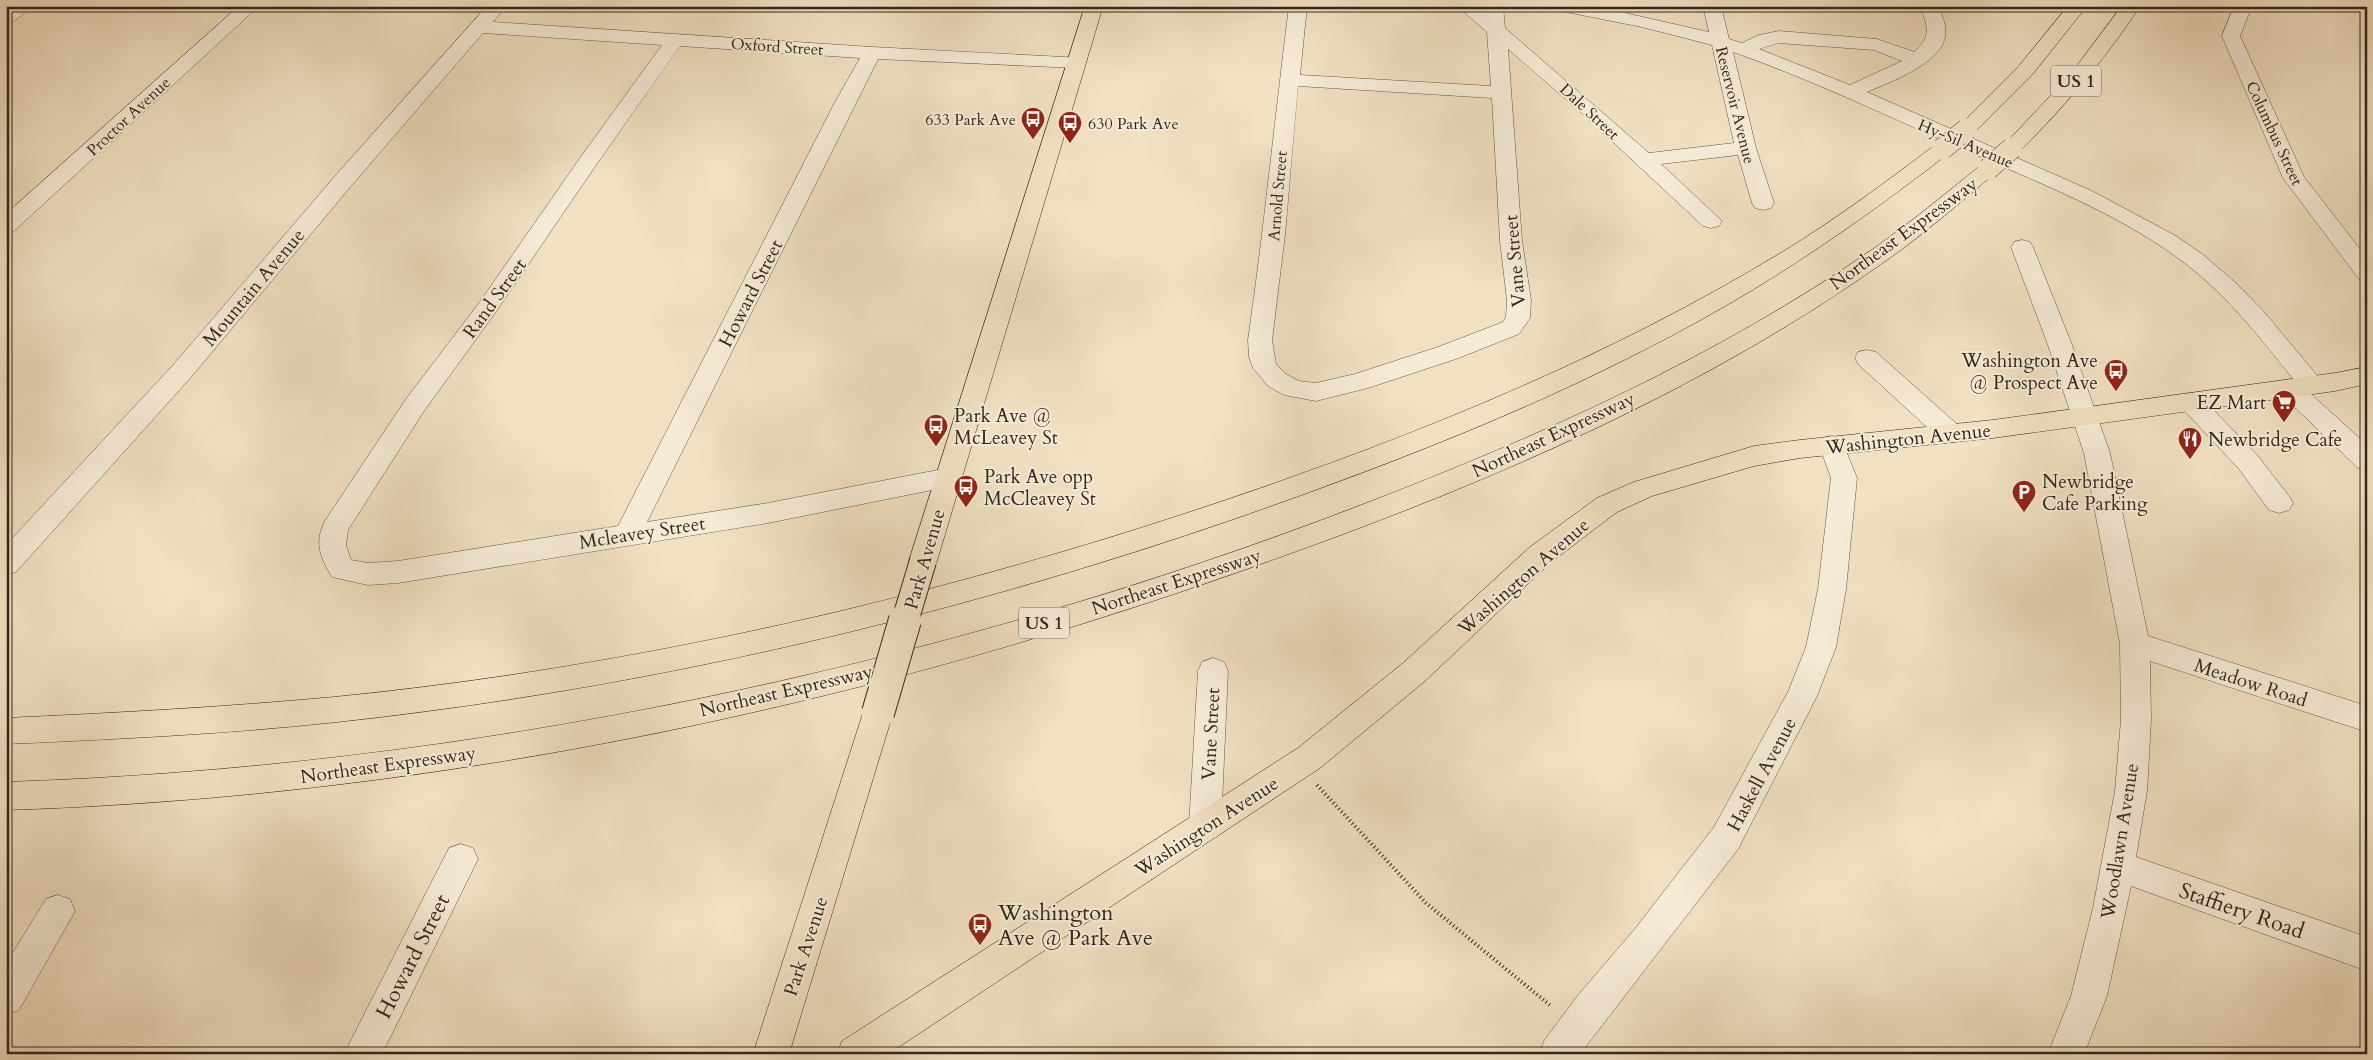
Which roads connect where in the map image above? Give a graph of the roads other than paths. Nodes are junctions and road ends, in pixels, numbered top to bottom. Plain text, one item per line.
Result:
1 (24, 6) edge
2 (250, 6) edge
3 (497, 6) edge
4 (1094, 6) edge
5 (1298, 6) edge
6 (1466, 6) edge
7 (1494, 6) edge
8 (1561, 6) edge
9 (1712, 6) edge
10 (1929, 6) edge
11 (2078, 6) edge
12 (2130, 6) edge
13 (2243, 6) edge
14 (6, 18) edge
15 (478, 26) junction
16 (1496, 29) junction
17 (676, 39) junction
18 (1720, 42) junction
19 (1743, 49) junction
20 (872, 52) junction
21 (1917, 60) junction
22 (1076, 62) junction
23 (1289, 80) junction
24 (1849, 93) junction
25 (1501, 94) junction
26 (1746, 148) junction
27 (1643, 160) junction
28 (1763, 203) dead end
29 (1711, 221) dead end
30 (6, 226) edge
31 (2022, 246) dead end
32 (2367, 274) edge
33 (1867, 358) dead end
34 (2367, 375) edge
35 (1277, 380) joint
36 (2300, 387) junction
37 (2191, 402) junction
38 (2085, 417) junction
39 (1950, 433) junction
40 (1832, 445) junction
41 (2367, 461) edge
42 (948, 478) junction
43 (2279, 503) dead end
44 (628, 534) junction
45 (338, 562) joint
46 (6, 564) edge
47 (2135, 644) junction
48 (1213, 671) dead end
49 (2367, 719) edge
50 (6, 731) edge
51 (6, 796) edge
52 (1205, 826) junction
53 (461, 859) dead end
54 (2118, 866) junction
55 (58, 911) dead end
56 (2367, 954) edge
57 (6, 997) edge
58 (362, 1054) edge
59 (771, 1054) edge
60 (855, 1054) edge
61 (1557, 1054) edge
62 (2066, 1054) edge

1 - 14 street
2 - 30 street, Proctor Avenue
3 - 15 street, Mountain Avenue
4 - 22 main road, Park Avenue
5 - 23 street, Arnold Street
6 - 16 street, Dale Street
7 - 16 street, Vane Street
8 - 18 street, Hy-Sil Avenue
9 - 18 street, Reservoir Avenue
10 - 21 street
11 - 50 main road, US 1, bridge
12 - 51 main road, Northeast Expressway / US 1, bridge
13 - 32 street, Columbus Street
15 - 17 street, Oxford Street
15 - 46 street, Mountain Avenue
16 - 25 street, Vane Street
16 - 27 street, Dale Street
17 - 20 street, Oxford Street
17 - 45 street, Rand Street
18 - 19 street, Hy-Sil Avenue
18 - 26 street, Reservoir Avenue
19 - 21 street
19 - 24 street, Hy-Sil Avenue
20 - 22 street, Oxford Street
20 - 44 street, Howard Street
21 - 24 street
22 - 42 main road, Park Avenue
23 - 25 street
23 - 35 street, Arnold Street
24 - 36 street, Hy-Sil Avenue
25 - 35 street, Vane Street
26 - 27 street
26 - 28 street, Reservoir Avenue
27 - 29 street, Dale Street
31 - 38 street, Woodlawn Avenue
33 - 39 street
34 - 36 main road, Washington Avenue
36 - 37 main road, Washington Avenue
36 - 41 street, Hy-Sil Avenue
37 - 38 main road, Washington Avenue
37 - 43 street
38 - 39 main road, Washington Avenue
38 - 47 street, Woodlawn Avenue
39 - 40 main road, Washington Avenue
40 - 52 main road, Washington Avenue
40 - 61 street, Haskell Avenue
42 - 44 street, Mcleavey Street
42 - 59 main road, Park Avenue, bridge
44 - 45 street, Mcleavey Street
47 - 49 street, Meadow Road
47 - 54 street, Woodlawn Avenue
48 - 52 street, Vane Street
52 - 60 main road, Washington Avenue
53 - 58 street, Howard Street
54 - 56 street, Staffiery Road
54 - 62 street, Woodlawn Avenue
55 - 57 street

